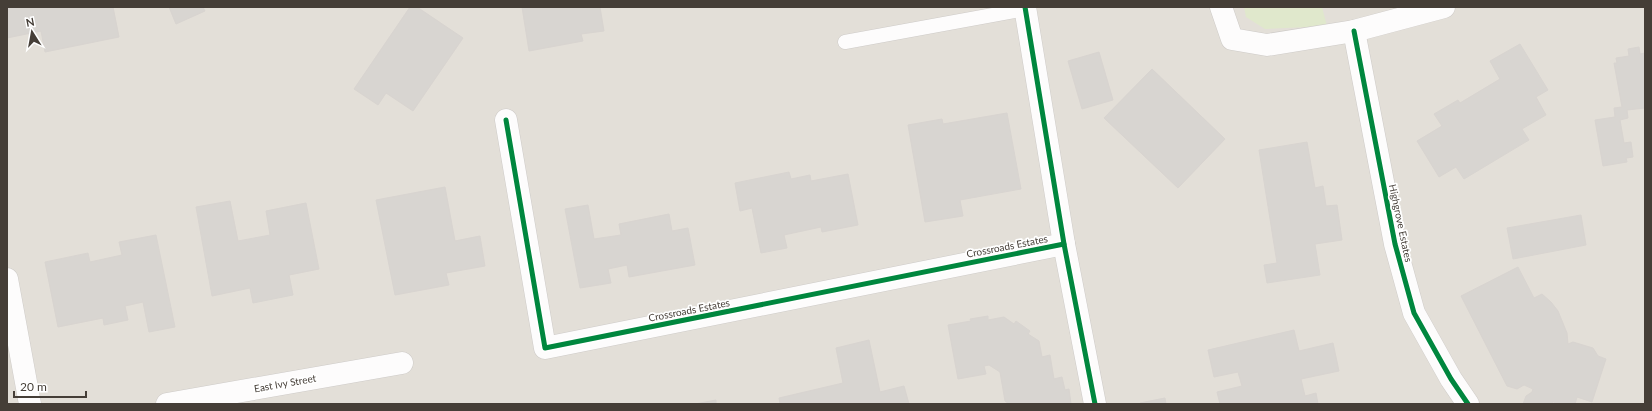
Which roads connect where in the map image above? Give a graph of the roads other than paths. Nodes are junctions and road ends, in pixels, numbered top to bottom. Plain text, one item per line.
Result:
1 (1221, 7) edge
2 (1444, 7) edge
3 (1026, 8) edge
4 (1354, 31) junction
5 (845, 42) dead end
6 (506, 120) dead end
7 (1064, 244) junction
8 (7, 279) edge
9 (402, 363) dead end
10 (30, 404) edge
11 (167, 404) edge
12 (1095, 404) edge
13 (1468, 404) edge

1 - 4 street
2 - 4 street
3 - 5 lane
3 - 7 street, Crossroads Estates
4 - 13 street, Highgrove Estates
6 - 7 street, Crossroads Estates
7 - 12 street, Crossroads Estates
8 - 10 street
9 - 11 street, East Ivy Street

